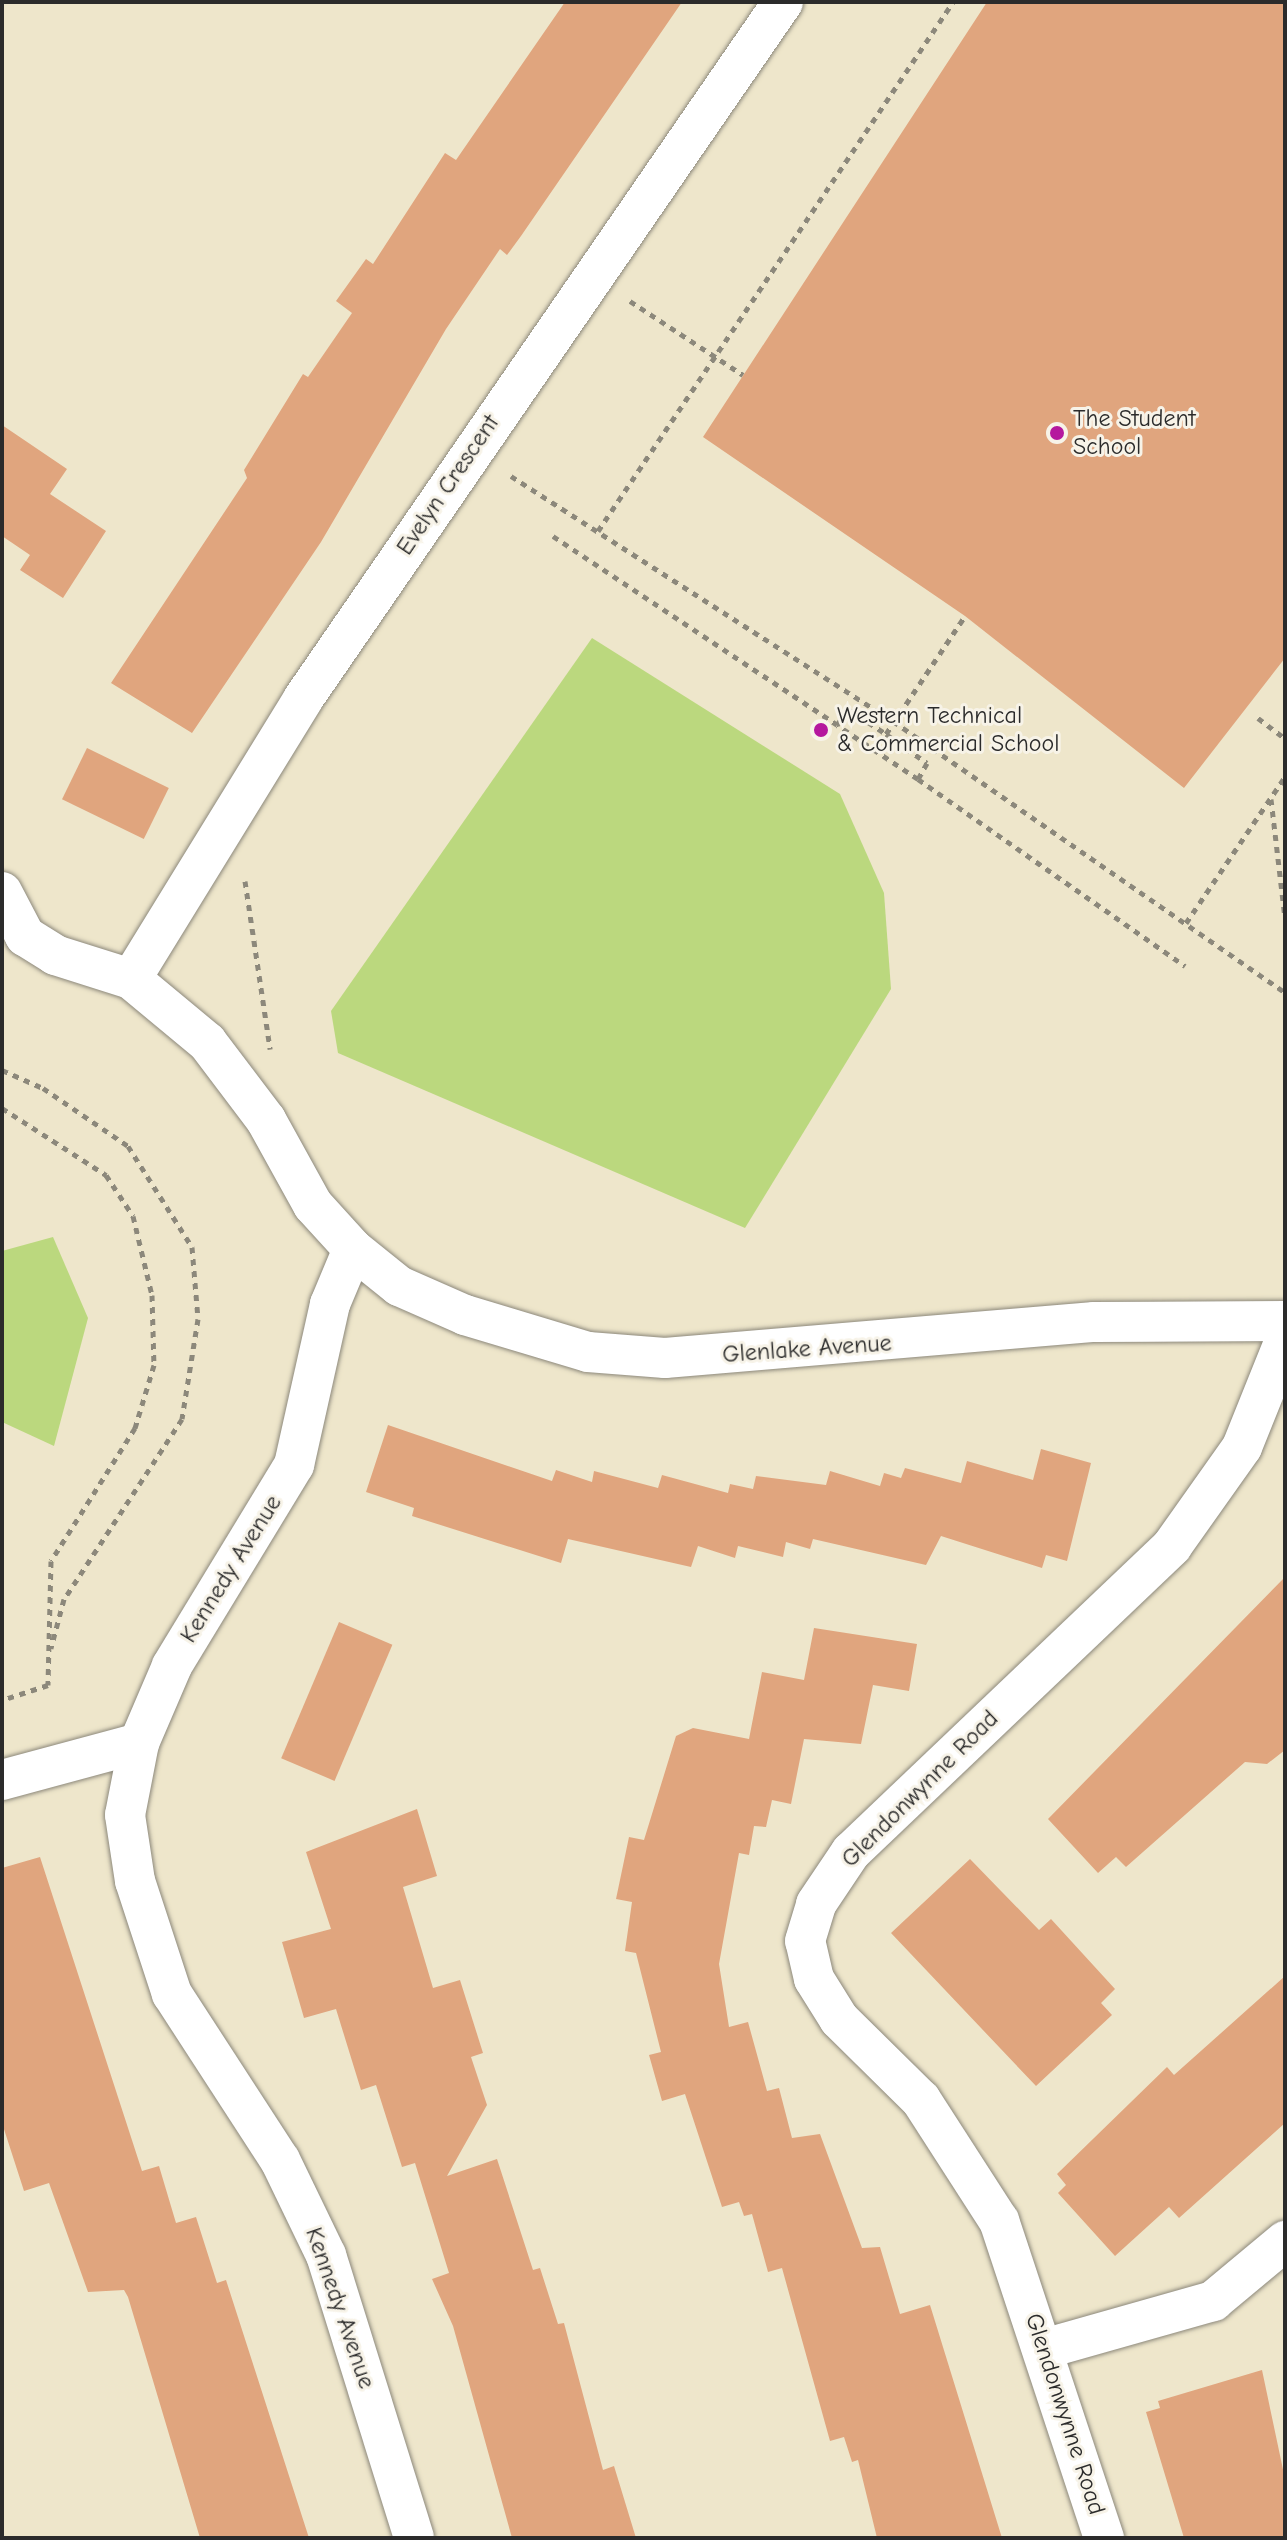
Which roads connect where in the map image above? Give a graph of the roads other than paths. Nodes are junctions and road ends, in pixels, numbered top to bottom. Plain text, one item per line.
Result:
1 (783, 2) edge
2 (2, 892) edge
3 (131, 979) junction
4 (353, 1249) junction
5 (1285, 1321) edge
6 (1285, 1340) edge
7 (139, 1743) junction
8 (2, 1780) edge
9 (1285, 2241) edge
10 (1047, 2348) junction
11 (414, 2538) edge
12 (1104, 2538) edge

1 - 3 street, Evelyn Crescent
2 - 3 street
3 - 4 street
4 - 5 street, Glenlake Avenue
4 - 7 street, Kennedy Avenue
6 - 10 street, Glendonwynne Road
7 - 8 street
7 - 11 street, Kennedy Avenue
9 - 10 street
10 - 12 street, Glendonwynne Road

